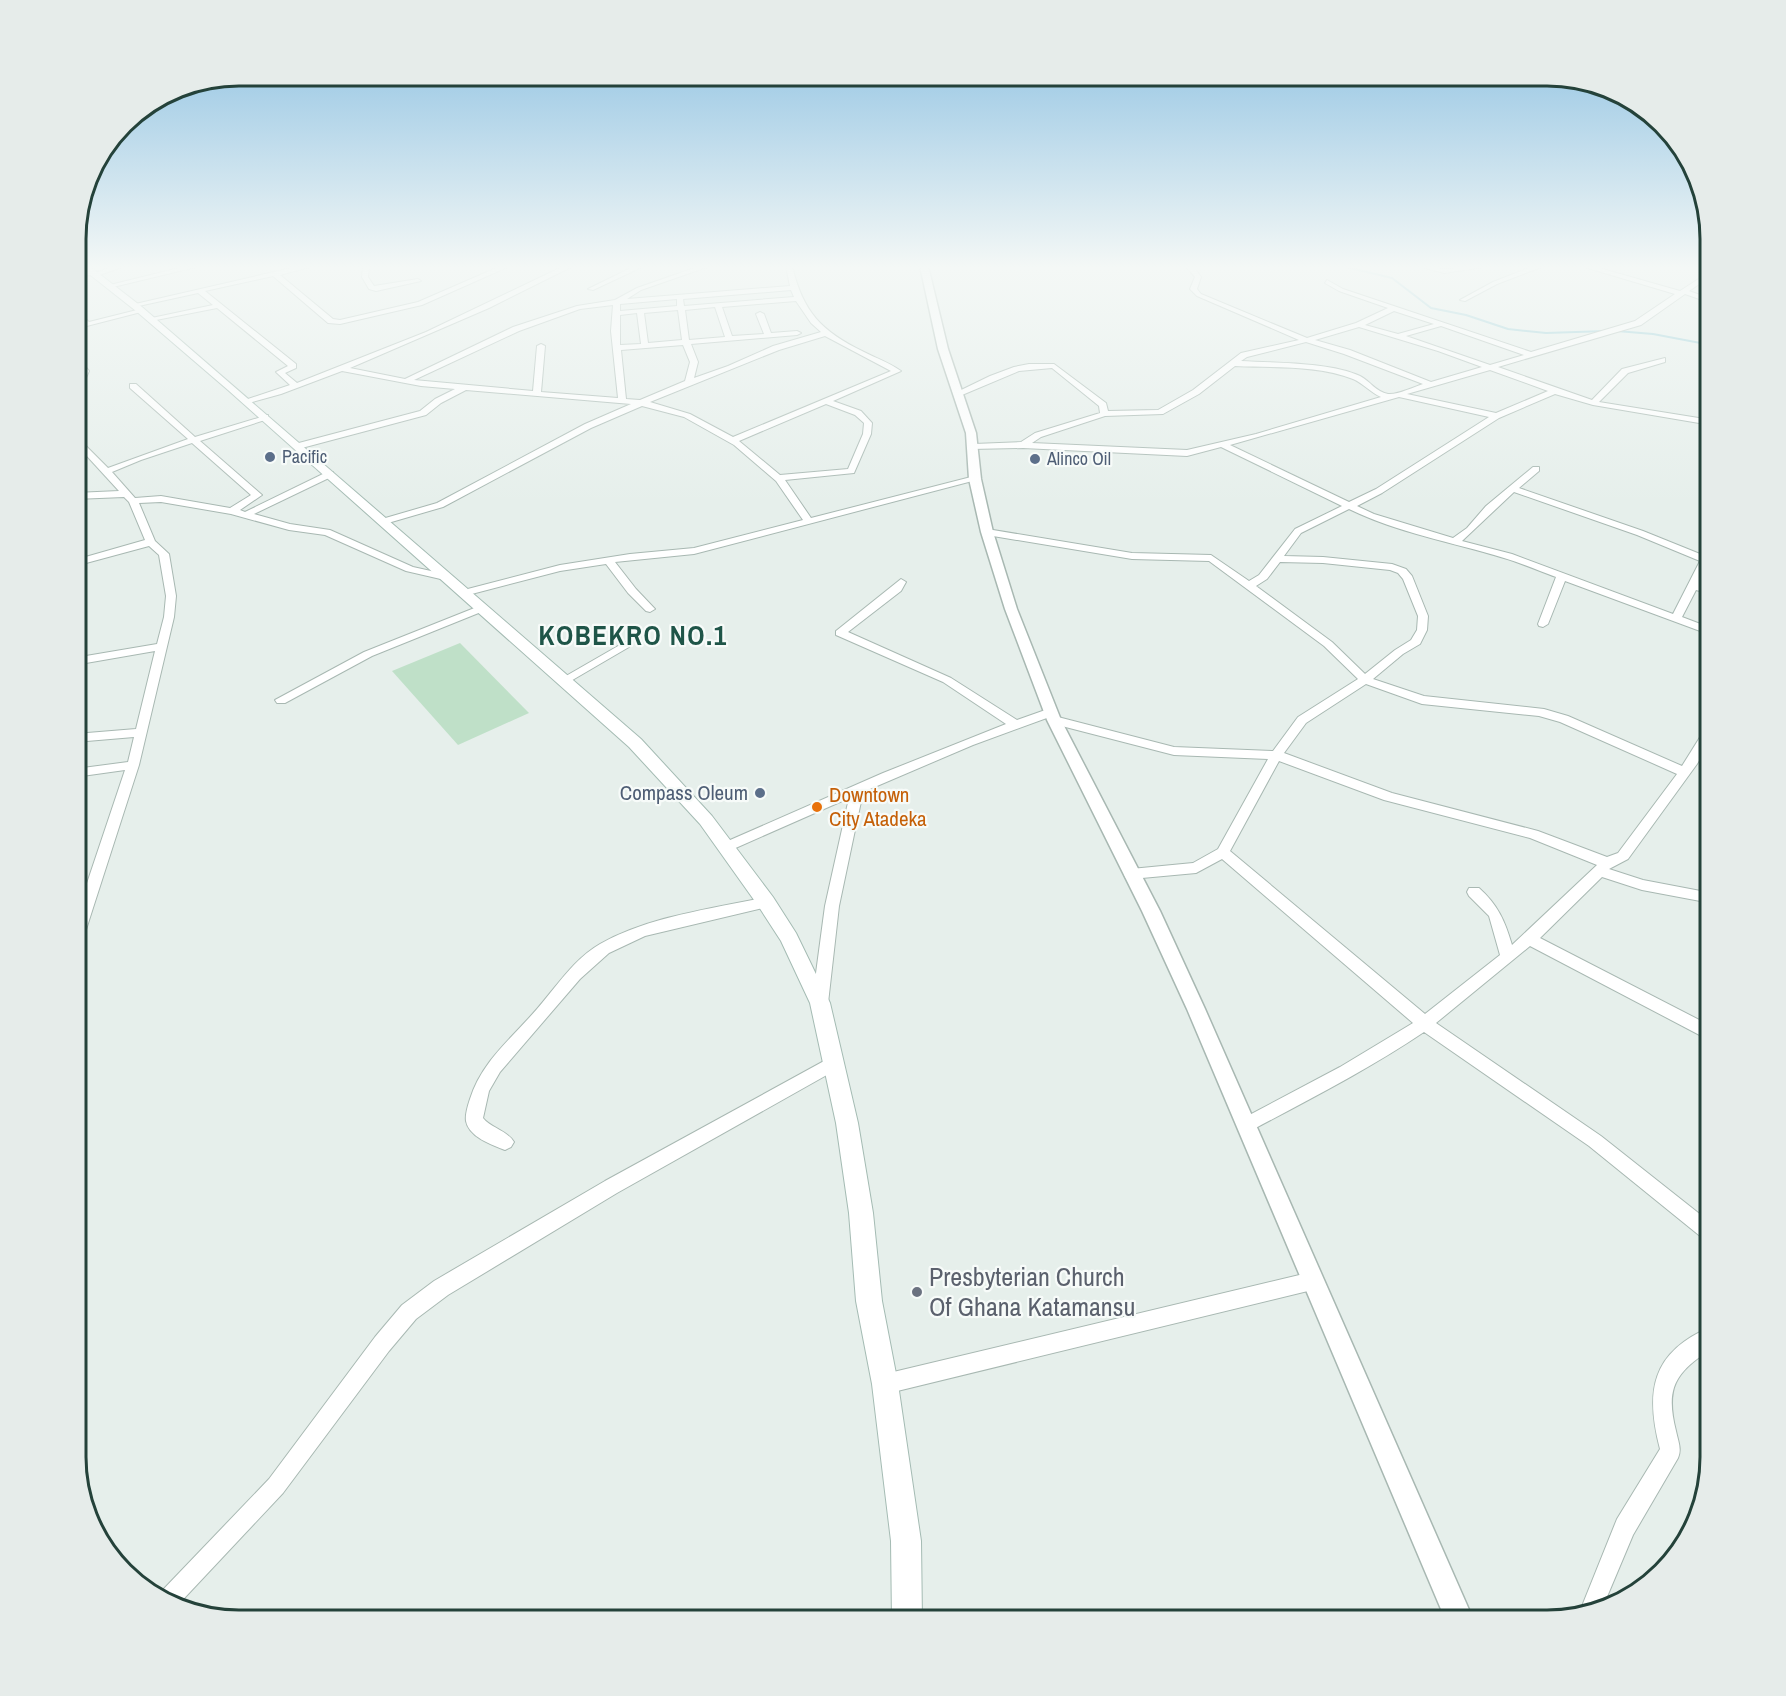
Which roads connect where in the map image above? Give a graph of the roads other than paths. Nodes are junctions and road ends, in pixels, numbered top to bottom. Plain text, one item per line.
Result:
1 (181, 345) edge
2 (266, 345) edge
3 (398, 345) edge
4 (482, 345) edge
5 (654, 345) edge
6 (687, 345) edge
7 (786, 345) edge
8 (846, 345) edge
9 (942, 345) edge
10 (1281, 345) edge
11 (1324, 345) edge
12 (1427, 345) edge
13 (1503, 345) edge
14 (1564, 345) edge
15 (541, 346) dead end
16 (645, 346) joint
17 (617, 348) joint
18 (1532, 355) junction
19 (1662, 360) dead end
20 (1231, 363) junction
21 (1492, 368) junction
22 (342, 369) junction
23 (406, 381) junction
24 (689, 382) junction
25 (421, 384) junction
26 (1432, 385) junction
27 (133, 386) dead end
28 (296, 386) junction
29 (465, 387) junction
30 (1555, 392) junction
31 (959, 393) junction
32 (537, 394) junction
33 (1402, 395) junction
34 (1391, 398) junction
35 (438, 401) junction
36 (622, 401) junction
37 (248, 402) junction
38 (828, 402) junction
39 (640, 403) junction
40 (1593, 403) junction
41 (1104, 414) junction
42 (1496, 416) junction
43 (265, 417) junction
44 (1700, 421) edge
45 (191, 440) junction
46 (732, 441) junction
47 (1023, 445) junction
48 (1223, 445) junction
49 (298, 446) junction
50 (974, 447) junction
51 (86, 449) edge
52 (1536, 470) dead end
53 (110, 474) junction
54 (330, 474) junction
55 (779, 478) junction
56 (975, 479) junction
57 (1514, 489) junction
58 (88, 496) joint
59 (128, 498) junction
60 (1349, 506) junction
61 (232, 511) junction
62 (247, 514) junction
63 (808, 520) junction
64 (385, 521) junction
65 (987, 532) junction
66 (151, 542) junction
67 (1454, 542) junction
68 (1700, 555) edge
69 (1279, 559) junction
70 (86, 560) edge
71 (609, 561) junction
72 (1700, 573) edge
73 (1562, 575) junction
74 (445, 577) junction
75 (900, 582) dead end
76 (1249, 586) junction
77 (1693, 586) junction
78 (1700, 588) edge
79 (464, 593) junction
80 (482, 608) junction
81 (650, 609) dead end
82 (1676, 619) junction
83 (1543, 624) dead end
84 (1700, 628) edge
85 (625, 645) dead end
86 (161, 647) junction
87 (86, 659) edge
88 (565, 680) junction
89 (1365, 680) junction
90 (281, 700) dead end
91 (1053, 716) junction
92 (1015, 724) junction
93 (142, 732) junction
94 (86, 737) edge
95 (1700, 750) edge
96 (1276, 754) junction
97 (133, 765) junction
98 (86, 771) edge
99 (1684, 772) junction
100 (857, 790) junction
101 (726, 847) junction
102 (1223, 852) junction
103 (1603, 867) junction
104 (1131, 874) junction
105 (1474, 892) dead end
106 (86, 894) edge
107 (1700, 896) edge
108 (766, 902) junction
109 (1529, 939) junction
110 (1508, 956) junction
111 (820, 1003) junction
112 (1424, 1023) junction
113 (1700, 1028) edge
114 (835, 1062) junction
115 (1246, 1125) junction
116 (505, 1142) dead end
117 (1700, 1225) edge
118 (1312, 1281) junction
119 (1700, 1345) edge
120 (885, 1384) junction
121 (172, 1596) edge
122 (1592, 1603) edge
123 (909, 1610) edge
124 (1455, 1610) edge

1 - 37 main road
2 - 28 street
3 - 22 street
4 - 23 street
5 - 16 street
6 - 24 street
7 - 24 street
8 - 38 street
9 - 31 street
10 - 20 street
11 - 26 street
12 - 21 street
13 - 18 street
14 - 18 street
15 - 32 street
16 - 17 street
17 - 36 street
18 - 21 street
19 - 40 street
20 - 34 street
20 - 41 street
21 - 26 street
21 - 30 street
22 - 23 street
22 - 28 street
23 - 25 street
24 - 39 street
25 - 29 street
25 - 35 street
26 - 33 street
27 - 45 street
28 - 37 street
29 - 32 street
29 - 35 street
30 - 40 street
30 - 42 street
31 - 41 street
31 - 50 street
32 - 36 street
33 - 34 street
33 - 42 street
34 - 48 street
35 - 49 street
36 - 39 street
37 - 43 main road
38 - 46 street
38 - 55 street
39 - 46 street
39 - 64 street
40 - 44 street
41 - 47 street
42 - 60 street
43 - 45 street
43 - 49 main road
45 - 53 street
45 - 61 street
46 - 55 street
47 - 48 street
47 - 50 street
48 - 60 street
49 - 54 main road
50 - 56 street
51 - 53 street
52 - 57 street
53 - 58 street
53 - 59 street
54 - 62 street
54 - 64 main road
55 - 63 street
56 - 63 street
56 - 65 street
57 - 67 street
57 - 68 street
58 - 59 street
59 - 61 street
59 - 66 street
60 - 67 street
60 - 69 street
61 - 62 street
62 - 74 street
63 - 71 street
64 - 74 main road
65 - 76 street
65 - 91 street
66 - 70 street
66 - 86 street
67 - 73 street
69 - 76 street
69 - 89 street
71 - 79 street
71 - 81 street
72 - 77 street
73 - 82 street
73 - 83 street
74 - 79 main road
75 - 92 street
76 - 89 street
77 - 78 street
77 - 82 street
79 - 80 main road
80 - 88 main road
80 - 90 street
82 - 84 street
85 - 88 street
86 - 87 street
86 - 93 street
88 - 101 main road
89 - 96 street
89 - 99 street
91 - 92 street
91 - 96 street
91 - 104 street
92 - 100 street
93 - 94 street
93 - 97 street
95 - 99 street
96 - 102 street
96 - 103 street
97 - 98 street
97 - 106 street
99 - 103 street
100 - 101 street
100 - 111 street
101 - 108 main road
102 - 104 street
102 - 112 street
103 - 107 street
103 - 109 street
104 - 115 street
105 - 110 street
108 - 111 main road
108 - 116 street
109 - 110 street
109 - 113 street
110 - 112 street
111 - 114 main road
112 - 115 street
112 - 117 street
114 - 120 main road
114 - 121 street
115 - 118 street
118 - 120 street
118 - 124 street
119 - 122 street
120 - 123 main road

